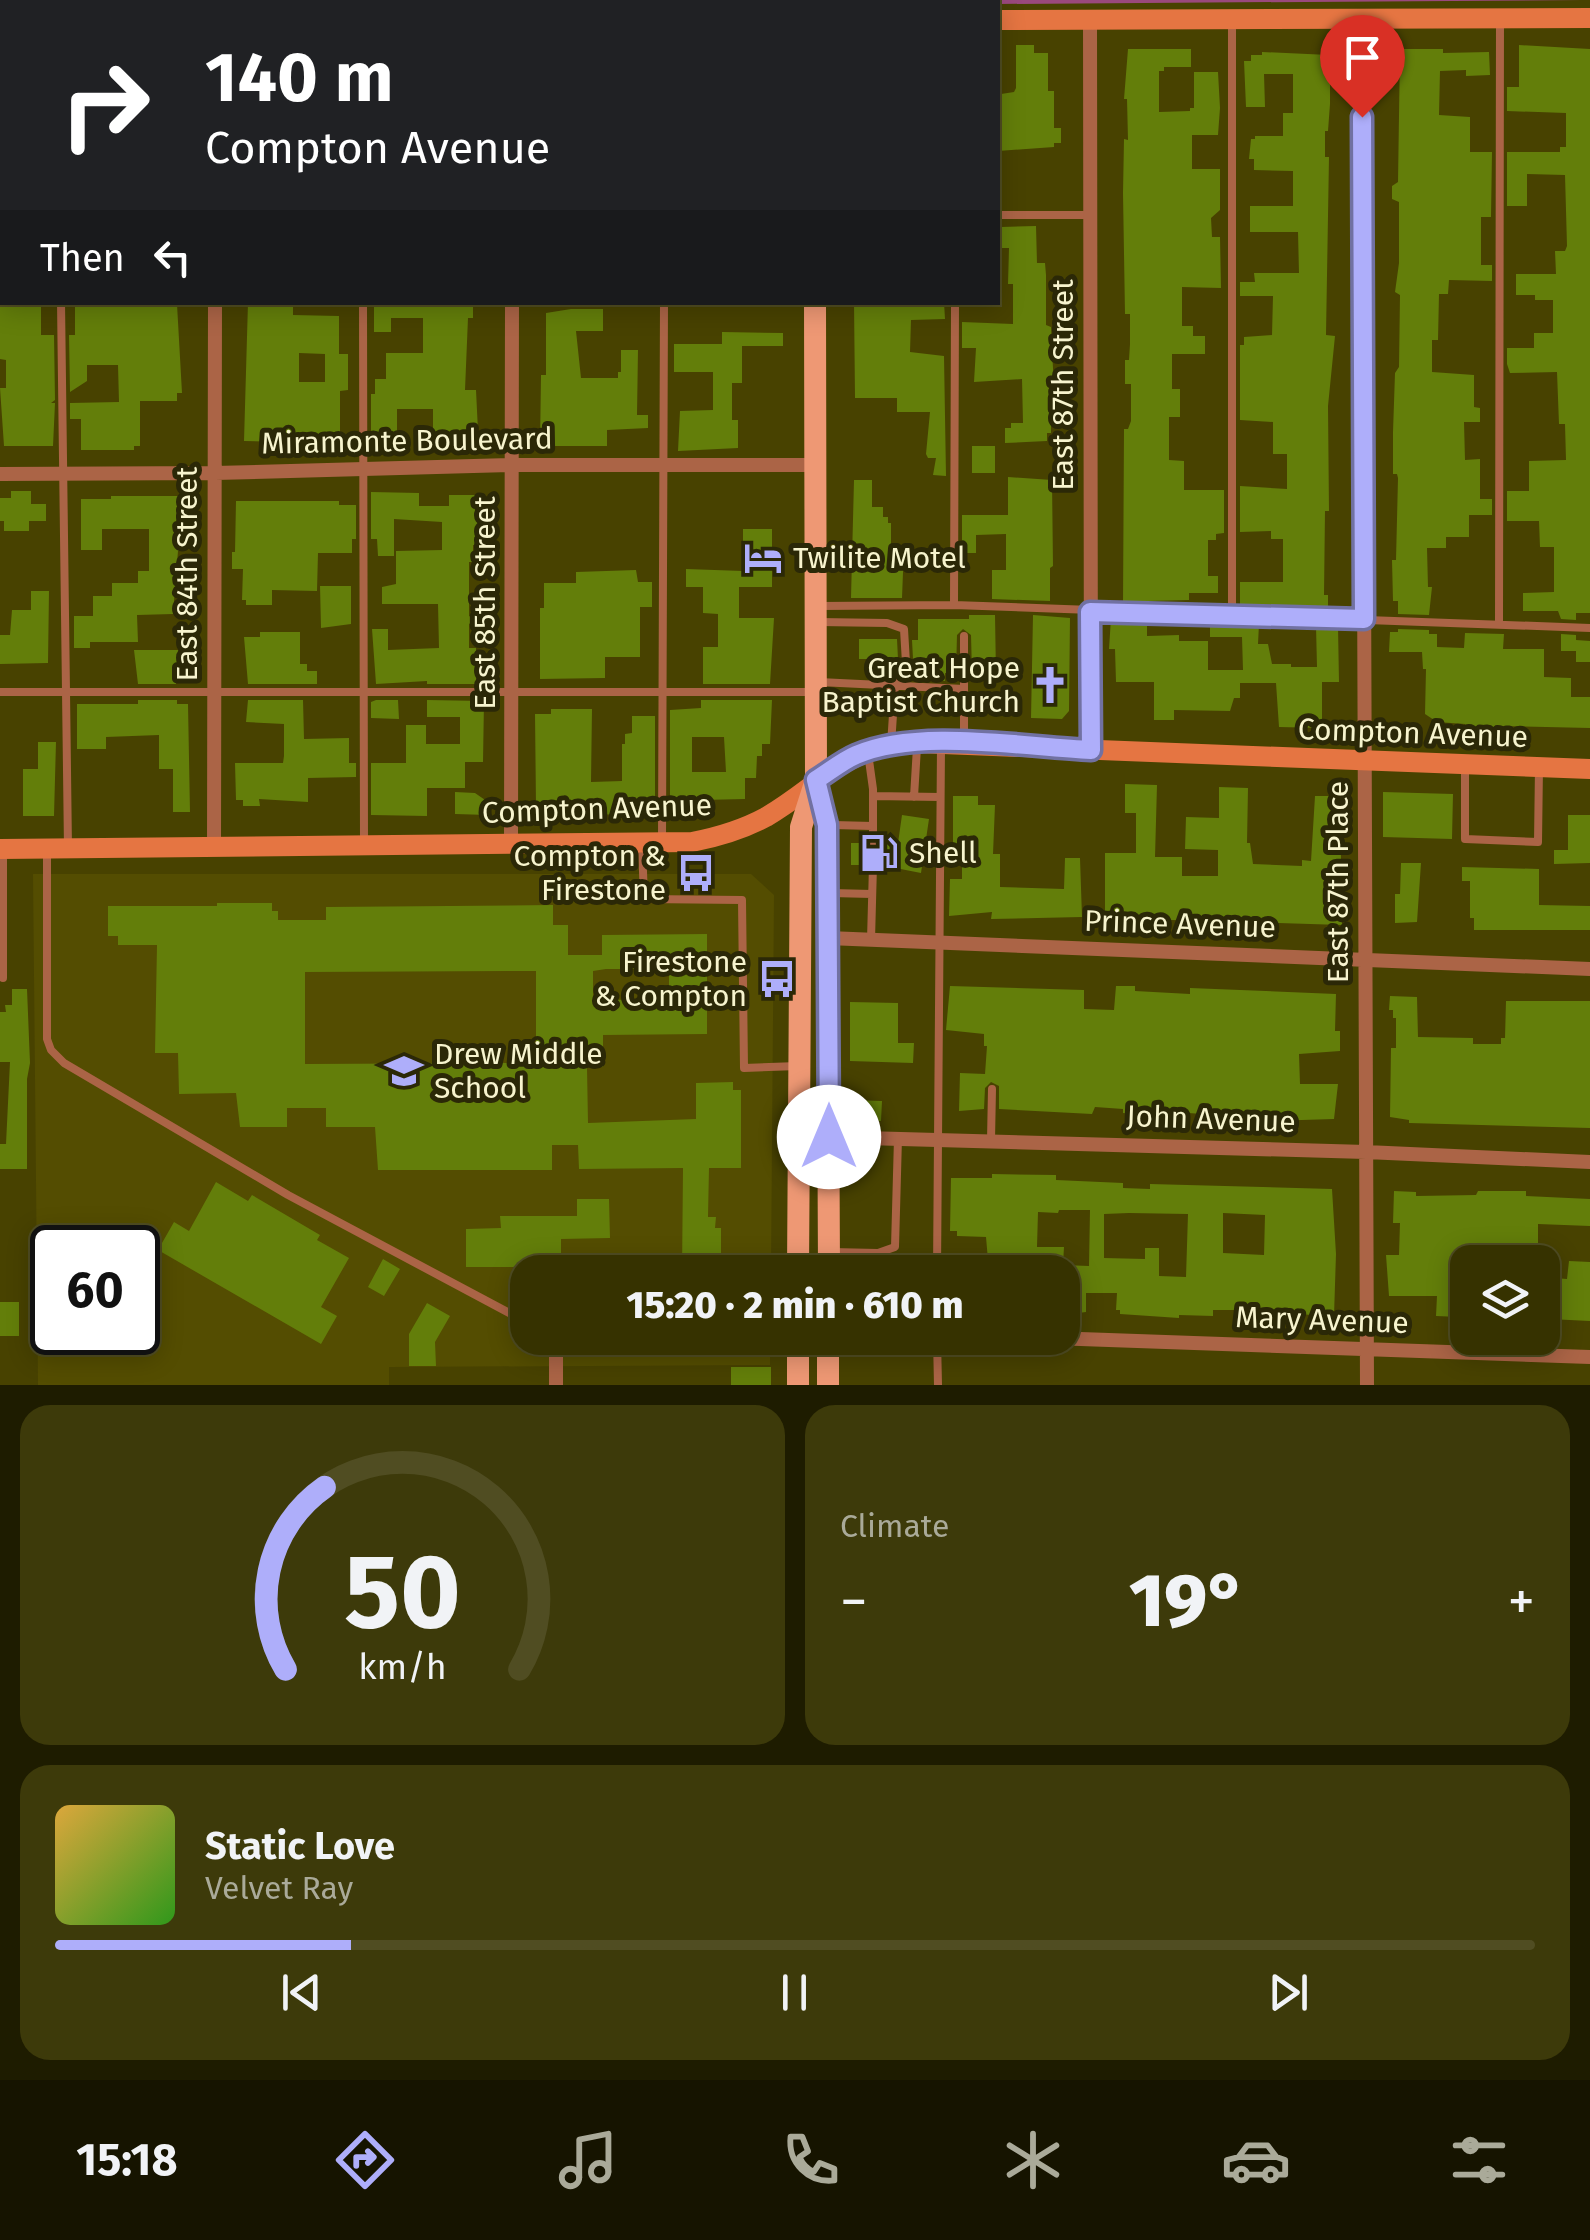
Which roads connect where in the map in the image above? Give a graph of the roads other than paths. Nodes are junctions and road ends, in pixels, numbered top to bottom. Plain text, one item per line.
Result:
1 (1206, 10) edge
2 (1093, 17) junction
3 (1590, 18) edge
4 (1362, 19) junction
5 (1500, 19) junction
6 (1000, 20) edge
7 (1232, 20) junction
8 (1000, 215) edge
9 (1090, 215) junction
10 (61, 305) edge
11 (215, 305) edge
12 (363, 305) edge
13 (512, 305) edge
14 (664, 305) edge
15 (815, 305) edge
16 (954, 305) edge
17 (513, 464) junction
18 (664, 464) junction
19 (816, 464) junction
20 (364, 469) junction
21 (215, 473) junction
22 (0, 474) edge
23 (62, 474) junction
24 (954, 606) junction
25 (1090, 612) junction
26 (816, 614) junction
27 (1232, 616) junction
28 (1364, 619) junction
29 (1499, 624) junction
30 (1590, 628) edge
31 (964, 636) dead end
32 (895, 684) junction
33 (816, 687) junction
34 (964, 688) junction
35 (0, 692) edge
36 (512, 692) junction
37 (662, 692) junction
38 (66, 693) junction
39 (214, 693) junction
40 (364, 693) junction
41 (942, 741) junction
42 (918, 742) junction
43 (964, 743) junction
44 (891, 746) junction
45 (1091, 750) junction
46 (868, 752) junction
47 (1365, 760) junction
48 (1465, 765) junction
49 (1539, 768) junction
50 (1590, 770) edge
51 (816, 780) junction
52 (873, 796) junction
53 (914, 797) junction
54 (940, 797) junction
55 (827, 825) junction
56 (873, 826) junction
57 (652, 843) junction
58 (873, 843) dead end
59 (511, 844) junction
60 (364, 845) junction
61 (214, 846) junction
62 (58, 848) junction
63 (2, 849) edge
64 (872, 865) dead end
65 (828, 893) junction
66 (872, 894) junction
67 (828, 938) junction
68 (870, 940) junction
69 (938, 942) junction
70 (1366, 958) junction
71 (1590, 969) edge
72 (3, 978) dead end
73 (799, 1066) junction
74 (992, 1089) dead end
75 (829, 1137) junction
76 (898, 1138) junction
77 (937, 1139) junction
78 (992, 1140) junction
79 (1366, 1152) junction
80 (1590, 1162) edge
81 (798, 1255) edge
82 (829, 1255) edge
83 (867, 1255) edge
84 (937, 1255) edge
85 (510, 1313) edge
86 (1080, 1339) edge
87 (1367, 1348) junction
88 (557, 1355) edge
89 (798, 1355) edge
90 (828, 1355) edge
91 (937, 1355) edge
92 (1590, 1357) edge
93 (556, 1385) edge
94 (798, 1385) edge
95 (828, 1385) edge
96 (938, 1385) edge
97 (1367, 1385) edge

1 - 2 main road
1 - 7 main road
2 - 6 main road
2 - 9 street, East 87th Street
3 - 5 main road
4 - 5 main road
4 - 7 main road
4 - 28 street, East 87th Place
5 - 29 lane
7 - 27 lane
8 - 9 lane
9 - 25 street, East 87th Street
10 - 23 lane
11 - 21 street, East 84th Street
12 - 20 lane
13 - 17 street, East 85th Street
14 - 18 lane
15 - 19 main road
16 - 24 lane
17 - 18 street, Miramonte Boulevard
17 - 20 street, Miramonte Boulevard
17 - 36 street, East 85th Street
18 - 19 street, Miramonte Boulevard
18 - 37 lane
19 - 26 main road
20 - 21 street, Miramonte Boulevard
20 - 40 lane
21 - 23 street, Miramonte Boulevard
21 - 39 street, East 84th Street
22 - 23 street, Miramonte Boulevard
23 - 38 lane
24 - 25 lane
24 - 26 lane
25 - 27 lane
25 - 45 street, East 87th Street
26 - 32 lane
26 - 33 main road
27 - 28 lane
28 - 29 lane
28 - 47 street, East 87th Place
29 - 30 lane
31 - 34 lane
32 - 33 lane
32 - 34 lane
32 - 44 lane
33 - 37 lane
33 - 51 main road
34 - 43 lane
35 - 38 lane
36 - 37 lane
36 - 40 lane
36 - 59 street, East 85th Street
37 - 57 lane
38 - 39 lane
38 - 62 lane
39 - 40 lane
39 - 61 street, East 84th Street
40 - 60 lane
41 - 42 main road, Compton Avenue
41 - 43 main road, Compton Avenue
41 - 54 lane
42 - 44 main road, Compton Avenue
42 - 53 lane
43 - 45 main road, Compton Avenue
44 - 46 main road, Compton Avenue
45 - 47 main road, Compton Avenue
46 - 51 main road, Compton Avenue
46 - 52 lane
47 - 48 main road, Compton Avenue
47 - 70 street, East 87th Place
48 - 49 main road, Compton Avenue
48 - 49 lane
49 - 50 main road, Compton Avenue
51 - 55 main road
51 - 57 main road, Compton Avenue
51 - 73 main road
52 - 53 lane
52 - 56 lane
53 - 54 lane
54 - 69 lane
55 - 56 lane
55 - 65 main road
56 - 58 lane
57 - 59 main road, Compton Avenue
57 - 73 lane
59 - 60 main road, Compton Avenue
60 - 61 main road, Compton Avenue
61 - 62 main road, Compton Avenue
62 - 63 main road, Compton Avenue
62 - 85 lane
63 - 72 lane
64 - 66 lane
65 - 66 lane
65 - 67 main road
66 - 68 lane
67 - 68 street, Prince Avenue
67 - 75 main road
68 - 69 street, Prince Avenue
69 - 70 street, Prince Avenue
69 - 77 lane
70 - 71 street, Prince Avenue
70 - 79 street, East 87th Place
73 - 81 main road
74 - 78 lane
75 - 76 street, John Avenue
75 - 82 main road
76 - 77 street, John Avenue
76 - 83 lane
77 - 78 street, John Avenue
77 - 84 lane
78 - 79 street, John Avenue
79 - 80 street, John Avenue
79 - 87 street, East 87th Place
86 - 87 street, Mary Avenue
87 - 92 street, Mary Avenue
87 - 97 street, East 87th Place
88 - 93 street
89 - 94 main road
90 - 95 main road
91 - 96 lane

